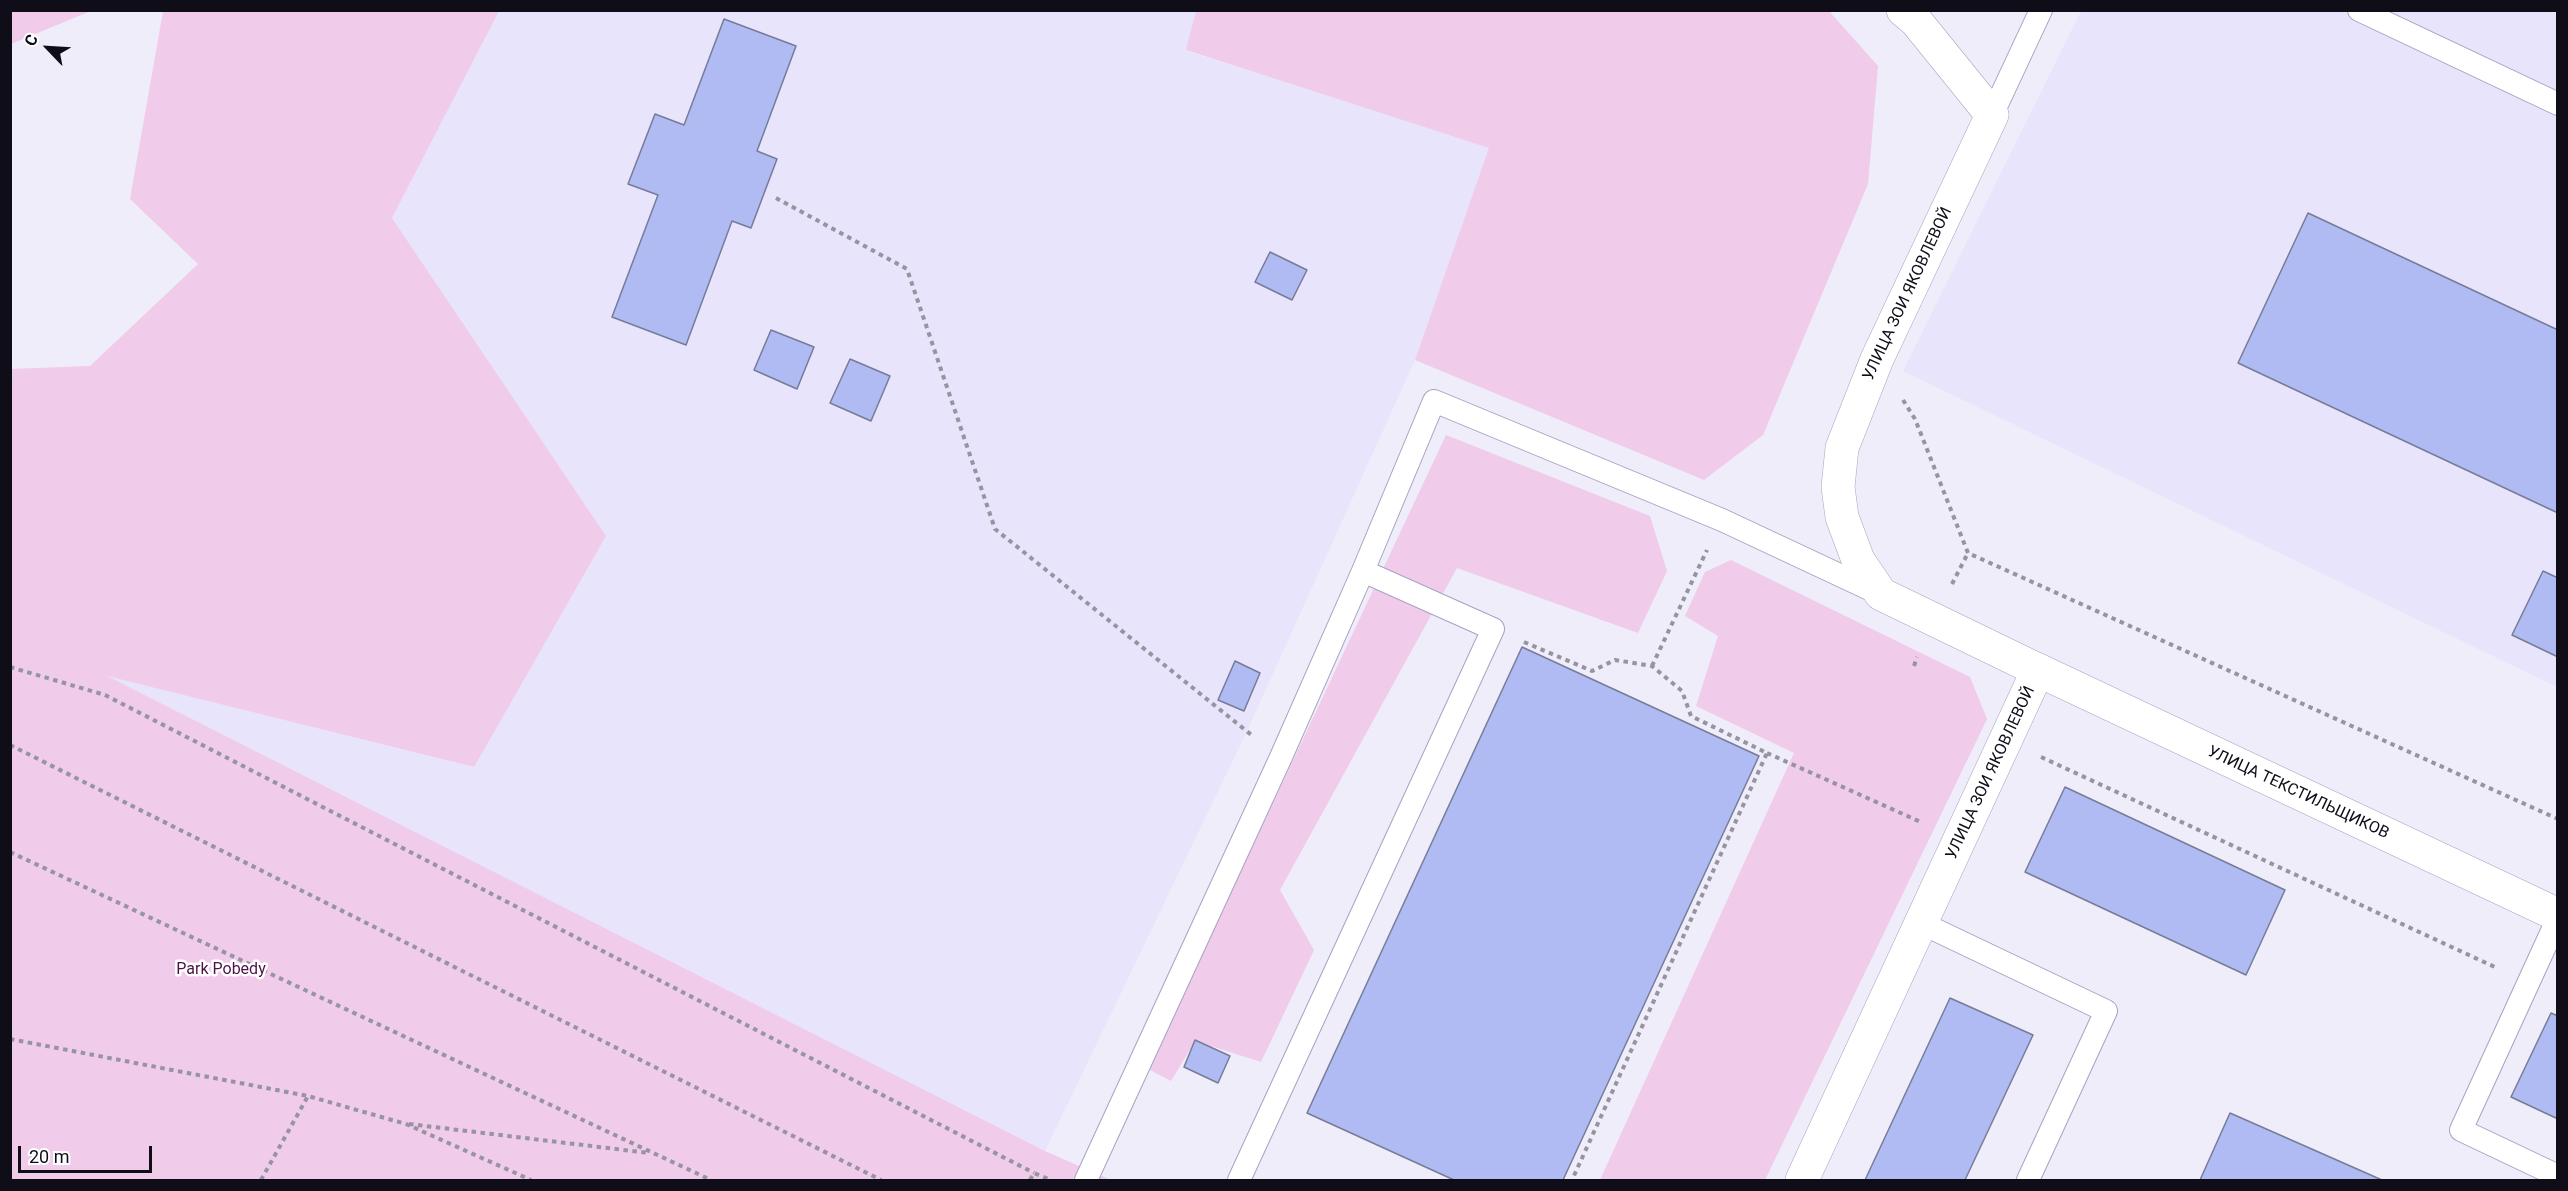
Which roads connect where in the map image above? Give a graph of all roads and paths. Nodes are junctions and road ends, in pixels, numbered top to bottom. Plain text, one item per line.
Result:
1 (1904, 10) edge
2 (2041, 10) edge
3 (2359, 10) edge
4 (2558, 104) edge
5 (1992, 116) junction
6 (776, 198) dead end
7 (1876, 359) junction
8 (1722, 520) junction
9 (1968, 553) junction
10 (1364, 571) junction
11 (1948, 593) dead end
12 (1881, 594) junction
13 (1493, 629) junction
14 (1918, 656) dead end
15 (1652, 666) junction
16 (1914, 666) dead end
17 (10, 668) edge
18 (2038, 670) junction
19 (10, 745) edge
20 (1767, 753) junction
21 (2040, 757) dead end
22 (1281, 758) junction
23 (2558, 819) edge
24 (1932, 828) dead end
25 (10, 852) edge
26 (2558, 917) edge
27 (1922, 923) junction
28 (2529, 983) junction
29 (10, 1039) edge
30 (308, 1096) junction
31 (406, 1124) junction
32 (653, 1154) junction
33 (1034, 1173) junction
34 (2558, 1176) edge
35 (261, 1180) edge
36 (531, 1180) edge
37 (711, 1180) edge
38 (881, 1180) edge
39 (1030, 1180) edge
40 (1051, 1180) edge
41 (1086, 1180) edge
42 (1239, 1180) edge
43 (1572, 1180) edge
44 (1802, 1180) edge
45 (2028, 1180) edge

1 - 5 street
2 - 5 lane
3 - 4 lane
5 - 7 street, УЛИЦА ЗОИ ЯКОВЛЕВОЙ
6 - 22 path
7 - 9 path
7 - 12 street, УЛИЦА ЗОИ ЯКОВЛЕВОЙ
8 - 10 lane
8 - 12 lane
8 - 15 path
9 - 11 path
9 - 23 path
10 - 13 lane
10 - 22 lane
12 - 18 street, УЛИЦА ЗОИ ЯКОВЛЕВОЙ
13 - 15 path
13 - 42 lane
14 - 16 path
15 - 20 path
17 - 33 path
18 - 26 street, УЛИЦА ТЕКСТИЛЬЩИКОВ
18 - 27 street, УЛИЦА ЗОИ ЯКОВЛЕВОЙ
19 - 38 path
20 - 24 path
20 - 43 path
21 - 28 path
22 - 41 lane
25 - 32 path
26 - 28 lane
27 - 44 street, УЛИЦА ЗОИ ЯКОВЛЕВОЙ
27 - 45 lane
28 - 34 lane
29 - 30 path
30 - 31 path
30 - 35 path
31 - 32 path
31 - 36 path
32 - 37 path
33 - 39 path
33 - 40 path

